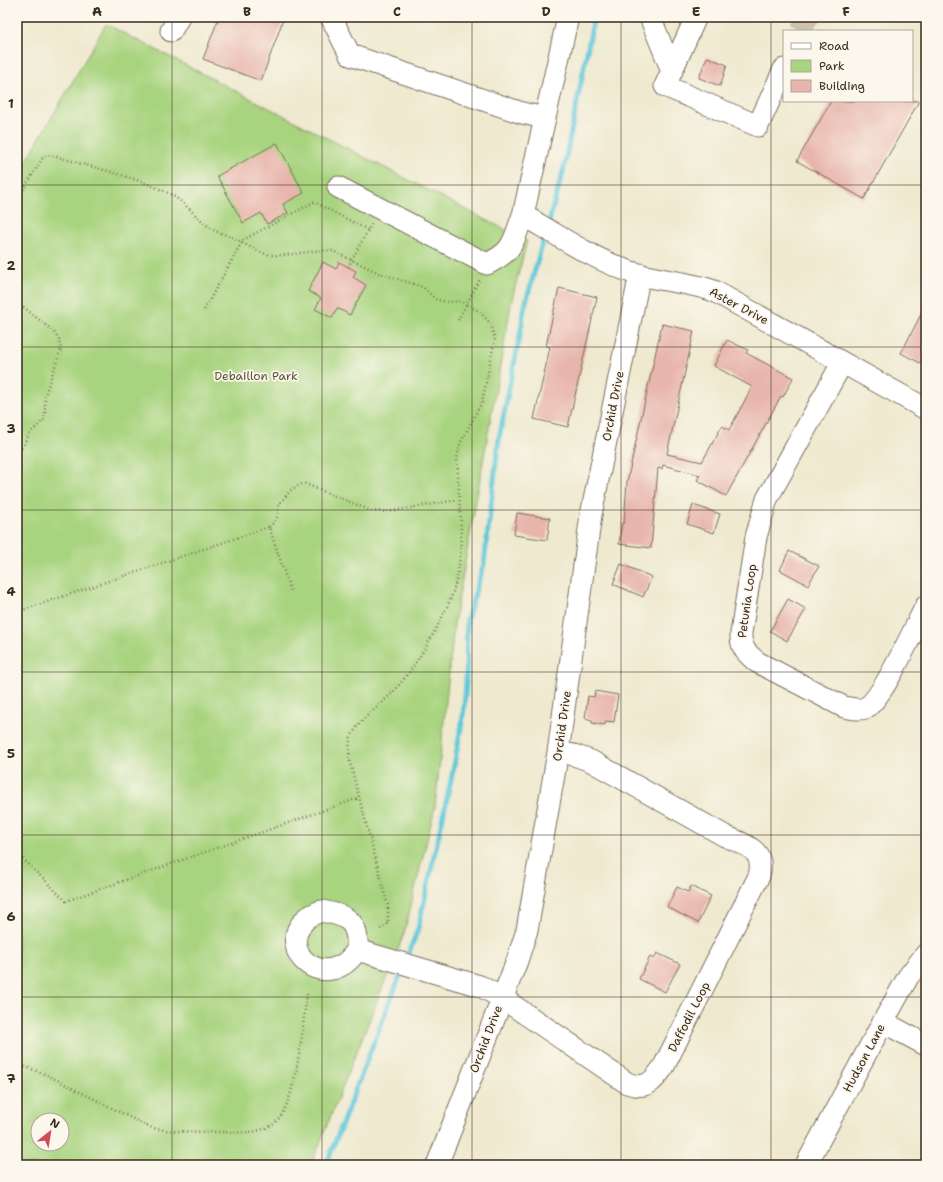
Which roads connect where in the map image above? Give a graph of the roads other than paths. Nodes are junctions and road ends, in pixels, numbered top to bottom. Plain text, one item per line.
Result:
1 (330, 17) edge
2 (568, 17) edge
3 (650, 17) edge
4 (696, 17) edge
5 (672, 71) junction
6 (783, 71) edge
7 (545, 118) junction
8 (338, 187) dead end
9 (523, 215) junction
10 (640, 274) junction
11 (842, 363) junction
12 (926, 409) edge
13 (926, 606) edge
14 (558, 752) junction
15 (357, 950) dead end
16 (926, 954) edge
17 (502, 998) junction
18 (883, 1022) junction
19 (926, 1045) edge
20 (438, 1165) edge
21 (806, 1165) edge

1 - 7 street
2 - 7 street
3 - 5 street
4 - 5 street
5 - 6 street
7 - 9 street
8 - 9 street
9 - 10 street, Aster Drive
10 - 11 street, Aster Drive
10 - 14 street, Orchid Drive
11 - 12 street, Aster Drive
11 - 13 street, Petunia Loop
14 - 17 street, Orchid Drive
14 - 17 street, Daffodil Loop
15 - 17 street, Daffodil Loop
16 - 18 street, Hudson Lane
17 - 20 street, Orchid Drive
18 - 19 street
18 - 21 street, Hudson Lane

